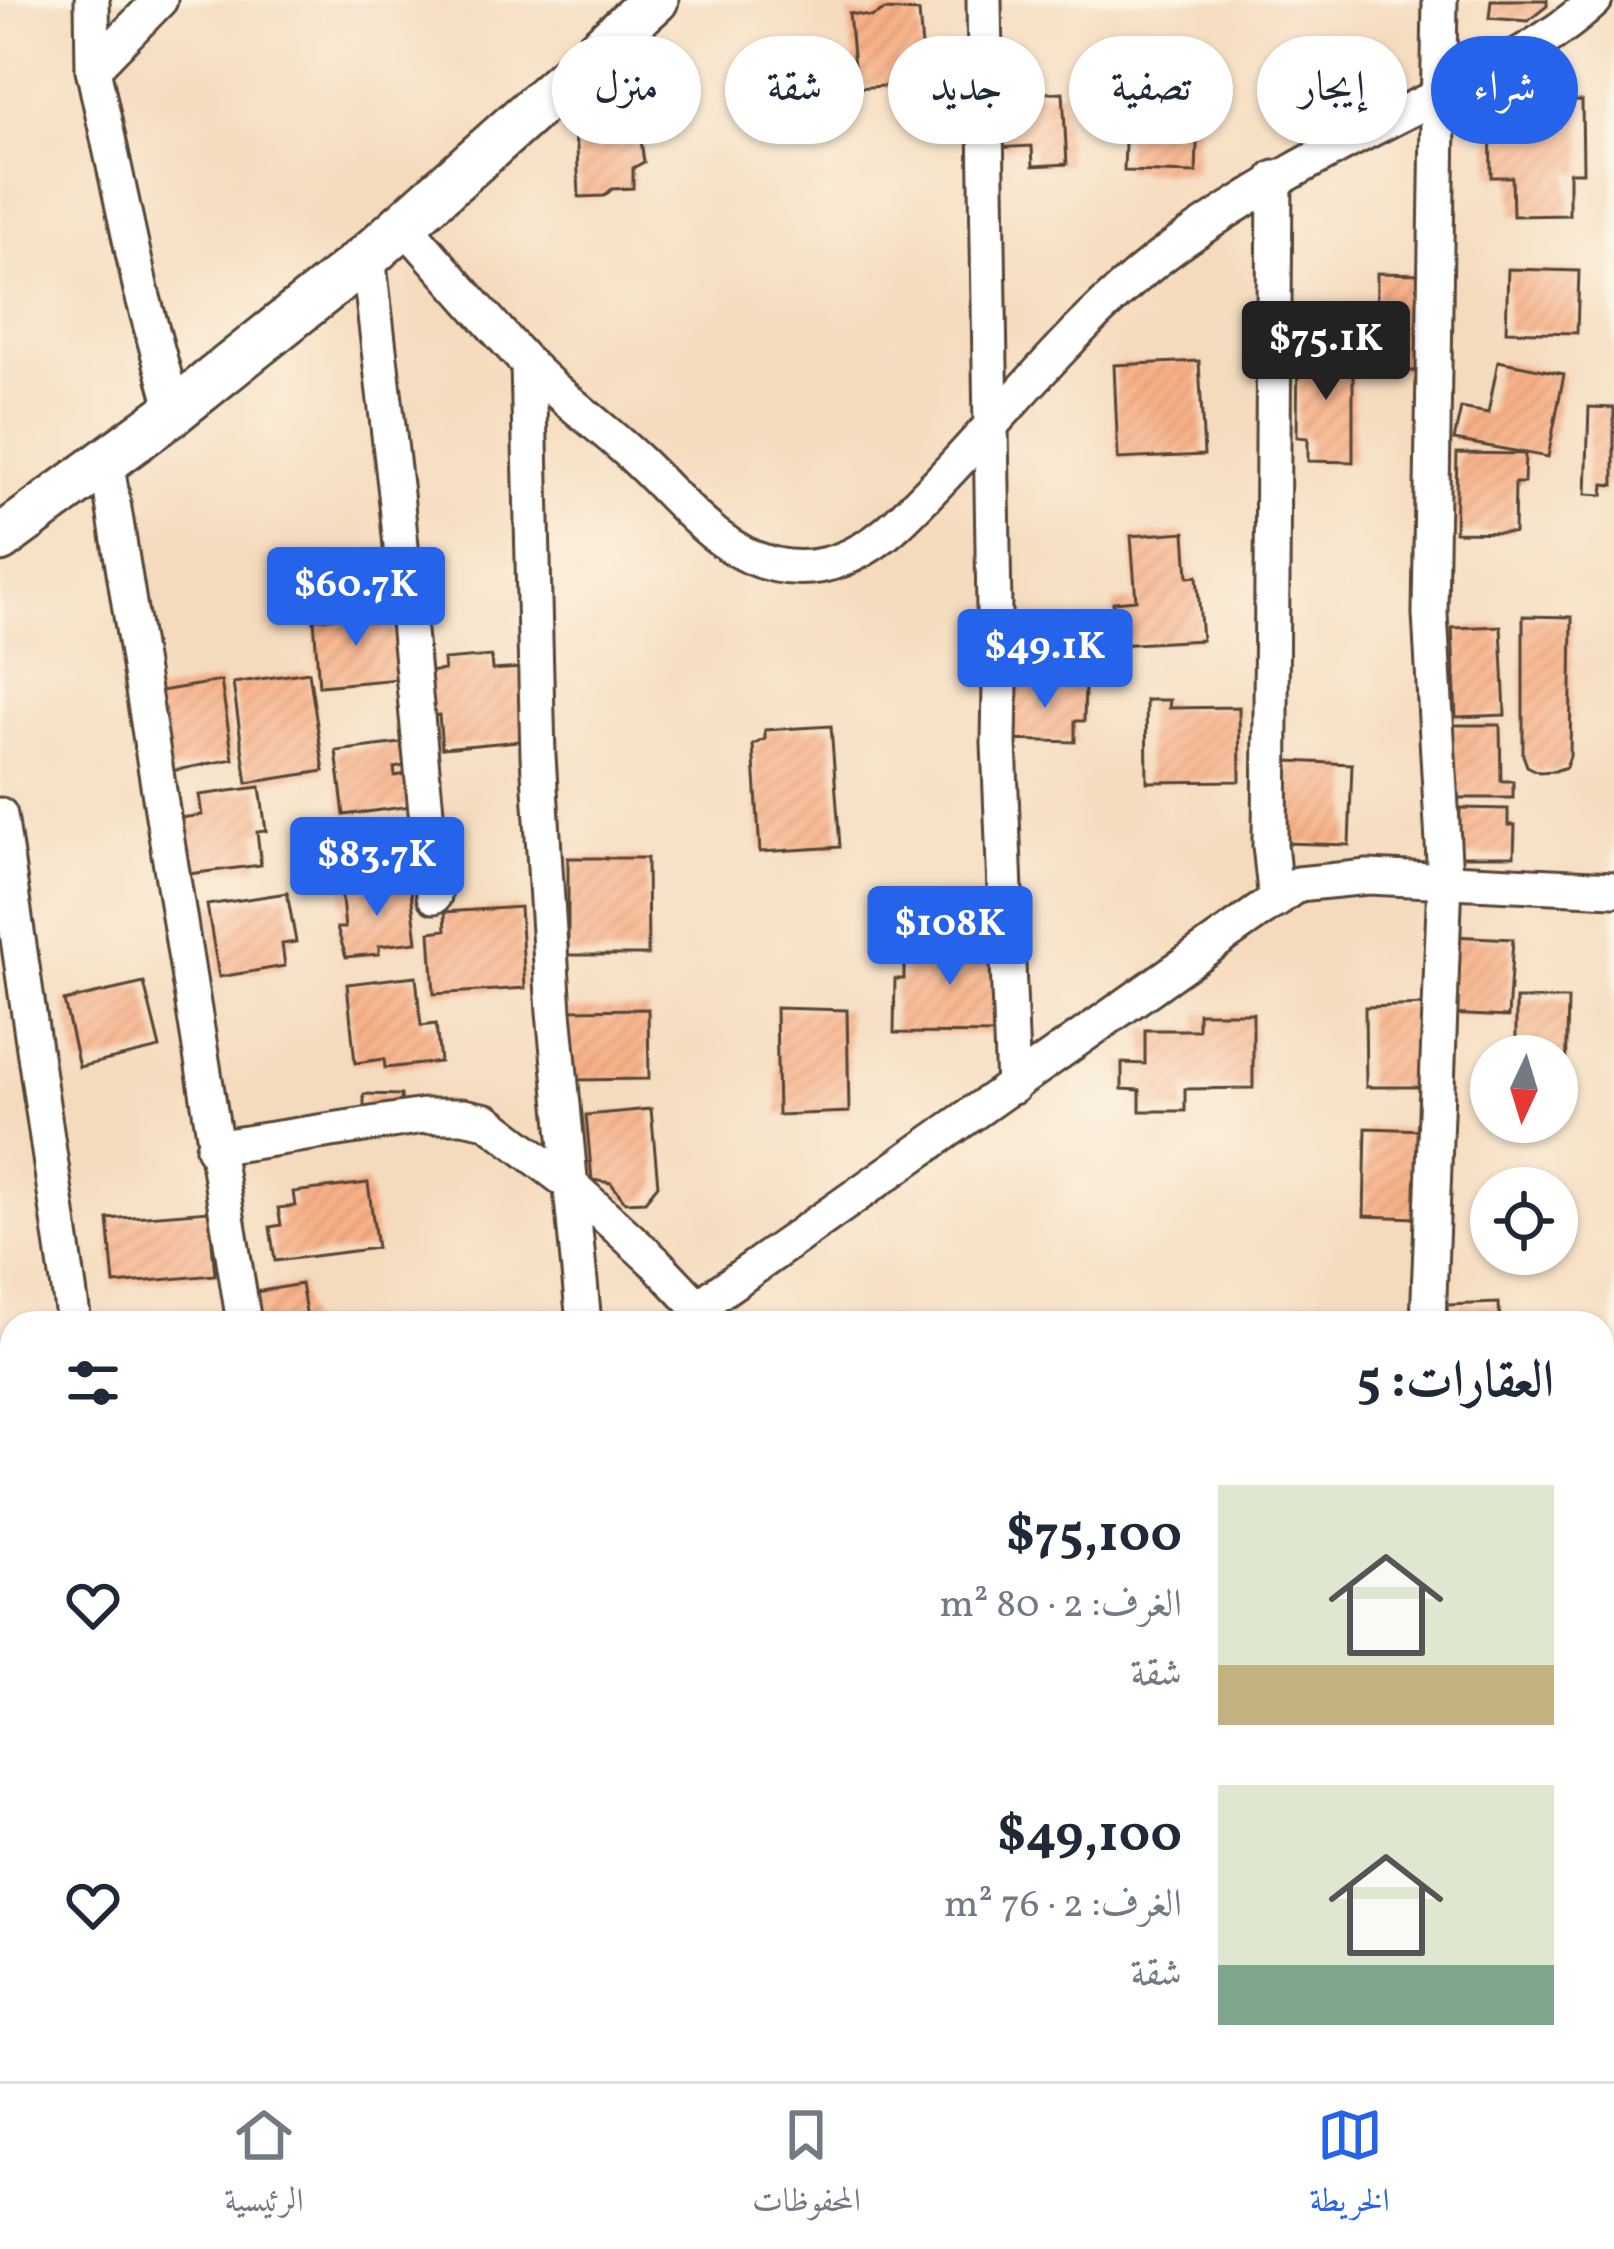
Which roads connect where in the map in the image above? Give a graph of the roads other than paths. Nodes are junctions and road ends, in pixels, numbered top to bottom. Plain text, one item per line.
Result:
1 (92, 0) edge
2 (160, 0) edge
3 (655, 0) edge
4 (984, 0) edge
5 (1439, 0) edge
6 (1595, 0) edge
7 (1439, 36) edge
8 (1547, 36) edge
9 (94, 69) junction
10 (1431, 99) edge
11 (1438, 144) edge
12 (1275, 178) junction
13 (405, 226) junction
14 (368, 256) junction
15 (528, 364) junction
16 (174, 411) junction
17 (991, 428) junction
18 (106, 459) junction
19 (0, 539) edge
20 (0, 815) edge
21 (1445, 878) junction
22 (1614, 889) edge
23 (434, 896) dead end
24 (1276, 901) junction
25 (1013, 1087) junction
26 (213, 1148) junction
27 (570, 1184) junction
28 (72, 1311) edge
29 (242, 1311) edge
30 (583, 1311) edge
31 (702, 1311) edge
32 (711, 1311) edge
33 (1428, 1311) edge

1 - 9 street
2 - 9 street
3 - 13 street
4 - 17 street
5 - 7 street
6 - 8 street
9 - 16 street
10 - 12 street
11 - 21 street
12 - 17 street
12 - 24 street
13 - 14 street
13 - 15 street
14 - 16 street
14 - 23 street
15 - 17 street
15 - 27 street
16 - 18 street
17 - 25 street
18 - 19 street
18 - 26 street
20 - 28 street
21 - 22 street
21 - 24 street
21 - 33 street
24 - 25 street
25 - 32 street
26 - 27 street
26 - 29 street
27 - 30 street
27 - 31 street

